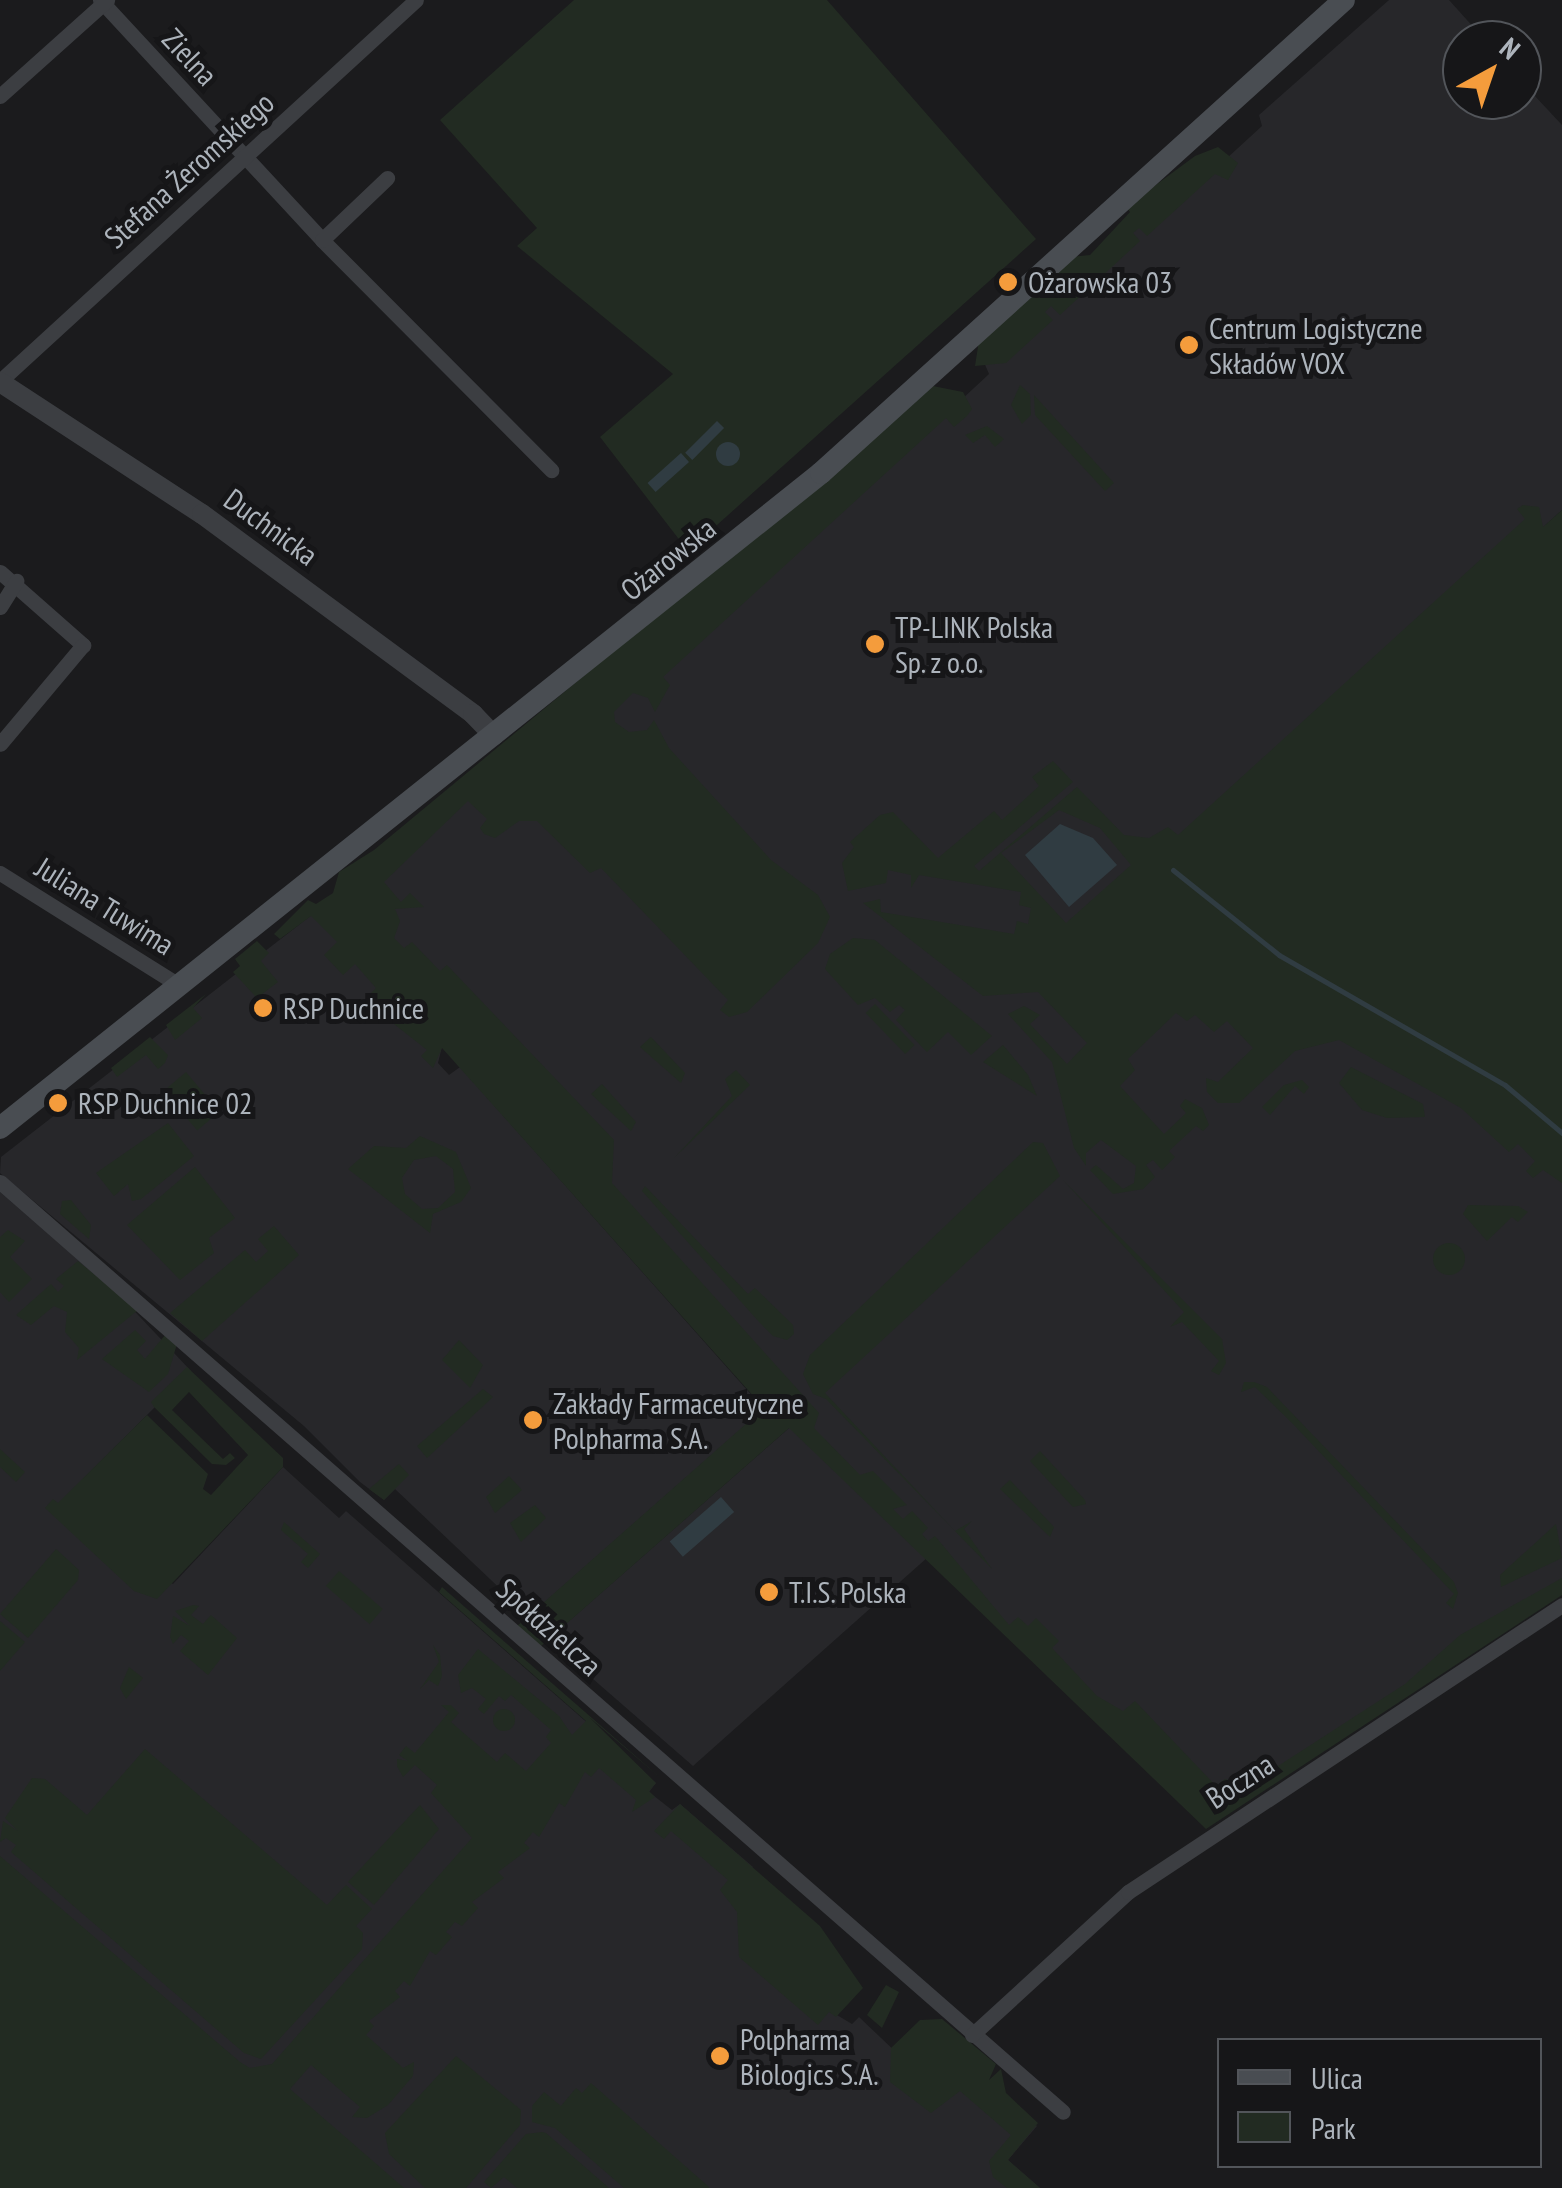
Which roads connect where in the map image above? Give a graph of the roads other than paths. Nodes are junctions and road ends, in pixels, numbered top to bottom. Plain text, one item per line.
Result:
1 (416, 0) edge
2 (1344, 0) edge
3 (103, 1) edge
4 (0, 96) edge
5 (245, 157) junction
6 (387, 178) dead end
7 (322, 240) junction
8 (0, 382) edge
9 (552, 470) dead end
10 (0, 572) edge
11 (16, 582) junction
12 (0, 608) edge
13 (494, 736) junction
14 (0, 744) edge
15 (0, 873) edge
16 (180, 986) junction
17 (0, 1128) edge
18 (0, 1182) edge
19 (1562, 1605) edge
20 (972, 2036) junction
21 (1063, 2112) dead end

1 - 5 street, Stefana Żeromskiego
2 - 13 main road, Ożarowska
3 - 4 street
3 - 5 street, Zielna
5 - 7 street, Zielna
5 - 8 street, Stefana Żeromskiego
6 - 7 street
7 - 9 street, Zielna
8 - 13 street, Duchnicka
10 - 11 street
11 - 12 street
11 - 14 street
13 - 16 main road, Ożarowska
15 - 16 street, Juliana Tuwima
16 - 17 main road, Ożarowska
18 - 20 street, Spółdzielcza
19 - 20 street, Boczna
20 - 21 street, Spółdzielcza

